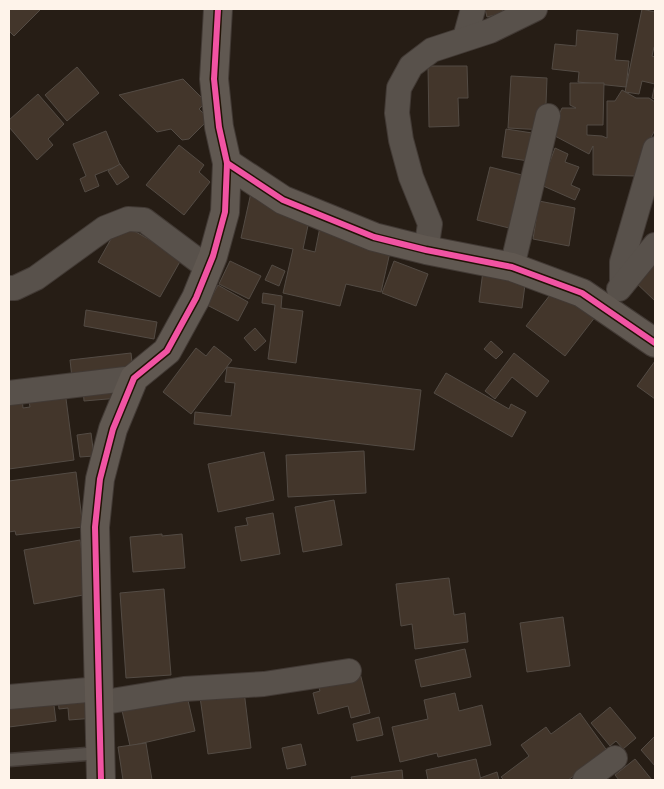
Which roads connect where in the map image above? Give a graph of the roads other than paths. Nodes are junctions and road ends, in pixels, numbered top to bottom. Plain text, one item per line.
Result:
1 (218, 9) edge
2 (473, 9) edge
3 (535, 9) edge
4 (465, 38) junction
5 (548, 116) dead end
6 (655, 149) edge
7 (227, 163) junction
8 (655, 245) edge
9 (426, 250) junction
10 (512, 267) junction
11 (208, 268) junction
12 (622, 285) junction
13 (9, 288) edge
14 (602, 306) junction
15 (655, 343) edge
16 (134, 378) junction
17 (9, 392) edge
18 (349, 671) dead end
19 (99, 696) junction
20 (9, 697) edge
21 (100, 753) junction
22 (615, 758) dead end
23 (9, 760) edge
24 (101, 780) edge
25 (585, 780) edge

1 - 7 street
2 - 4 street
3 - 4 street
4 - 9 street
5 - 10 street
6 - 12 street
7 - 9 street
7 - 11 street
8 - 12 street
9 - 10 street
10 - 14 street
11 - 13 street
11 - 16 street
12 - 14 street
14 - 15 street
16 - 17 street
16 - 19 street
18 - 19 street
19 - 20 street
19 - 21 street
21 - 23 lane
21 - 24 street
22 - 25 street

